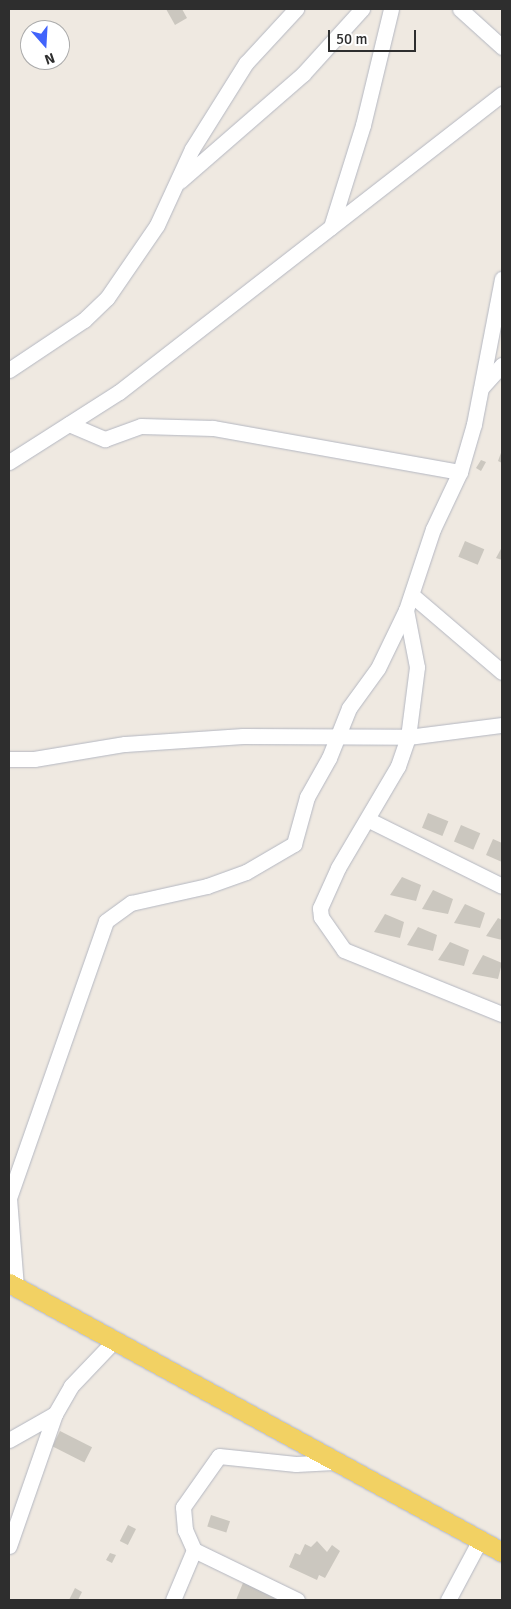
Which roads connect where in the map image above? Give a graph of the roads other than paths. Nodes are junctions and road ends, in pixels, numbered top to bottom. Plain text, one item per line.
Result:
1 (296, 9) edge
2 (362, 9) edge
3 (391, 9) edge
4 (457, 10) edge
5 (502, 47) edge
6 (502, 94) edge
7 (179, 182) junction
8 (331, 226) junction
9 (502, 279) edge
10 (502, 364) edge
11 (9, 370) edge
12 (482, 387) junction
13 (69, 424) junction
14 (9, 462) edge
15 (460, 472) junction
16 (412, 596) junction
17 (406, 610) junction
18 (502, 672) edge
19 (502, 725) edge
20 (338, 736) junction
21 (408, 737) junction
22 (9, 759) edge
23 (369, 820) junction
24 (502, 886) edge
25 (502, 1014) edge
26 (9, 1199) edge
27 (12, 1285) edge
28 (114, 1341) junction
29 (55, 1414) junction
30 (9, 1440) edge
31 (334, 1462) junction
32 (480, 1540) junction
33 (9, 1546) edge
34 (194, 1550) junction
35 (502, 1552) edge
36 (174, 1600) edge
37 (298, 1600) edge
38 (448, 1600) edge

1 - 7 street
2 - 7 street
3 - 8 street
4 - 5 street
6 - 8 street
7 - 11 street
8 - 13 street
9 - 12 street
10 - 12 street
12 - 15 street
13 - 14 street
13 - 15 street
15 - 16 street
16 - 17 street
16 - 18 street
17 - 20 street
17 - 21 street
19 - 21 street
20 - 21 street
20 - 22 street
20 - 26 street
21 - 23 street
23 - 24 street
23 - 25 street
26 - 27 street
27 - 28 main road
28 - 29 street
28 - 31 main road
29 - 30 street
29 - 33 street
31 - 32 main road
31 - 34 street
32 - 35 main road
32 - 38 street
34 - 36 street
34 - 37 street

